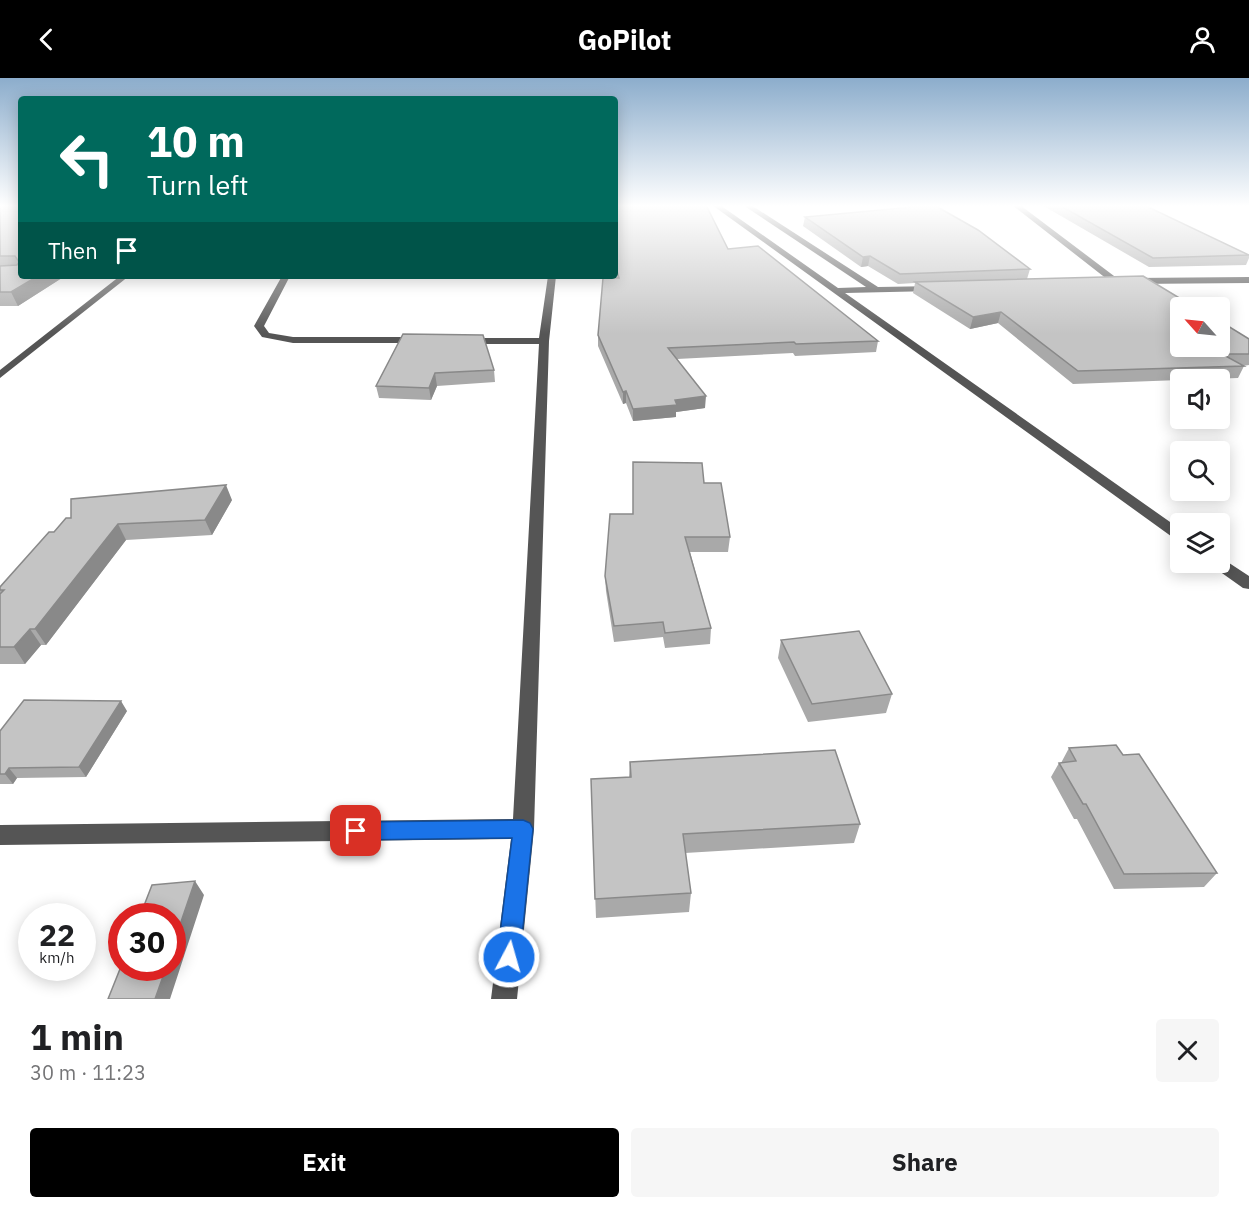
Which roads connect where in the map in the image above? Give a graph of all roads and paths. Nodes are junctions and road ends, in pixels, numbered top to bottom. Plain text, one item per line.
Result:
1 (775, 248) edge
2 (812, 248) edge
3 (1071, 248) edge
4 (121, 279) edge
5 (284, 279) edge
6 (552, 279) edge
7 (1249, 280) edge
8 (1103, 282) edge
9 (1115, 282) junction
10 (948, 287) edge
11 (876, 290) junction
12 (836, 291) junction
13 (424, 340) edge
14 (448, 340) edge
15 (544, 341) junction
16 (0, 375) edge
17 (1170, 529) edge
18 (1230, 571) edge
19 (1249, 584) edge
20 (523, 829) junction
21 (0, 835) edge
22 (504, 999) edge

1 - 12 street
2 - 11 street
3 - 9 street
4 - 16 street
5 - 13 street
6 - 15 street
7 - 9 street
8 - 9 street
10 - 11 street
11 - 12 street
12 - 17 street
14 - 15 street
15 - 20 street
18 - 19 street
20 - 21 street
20 - 22 street

